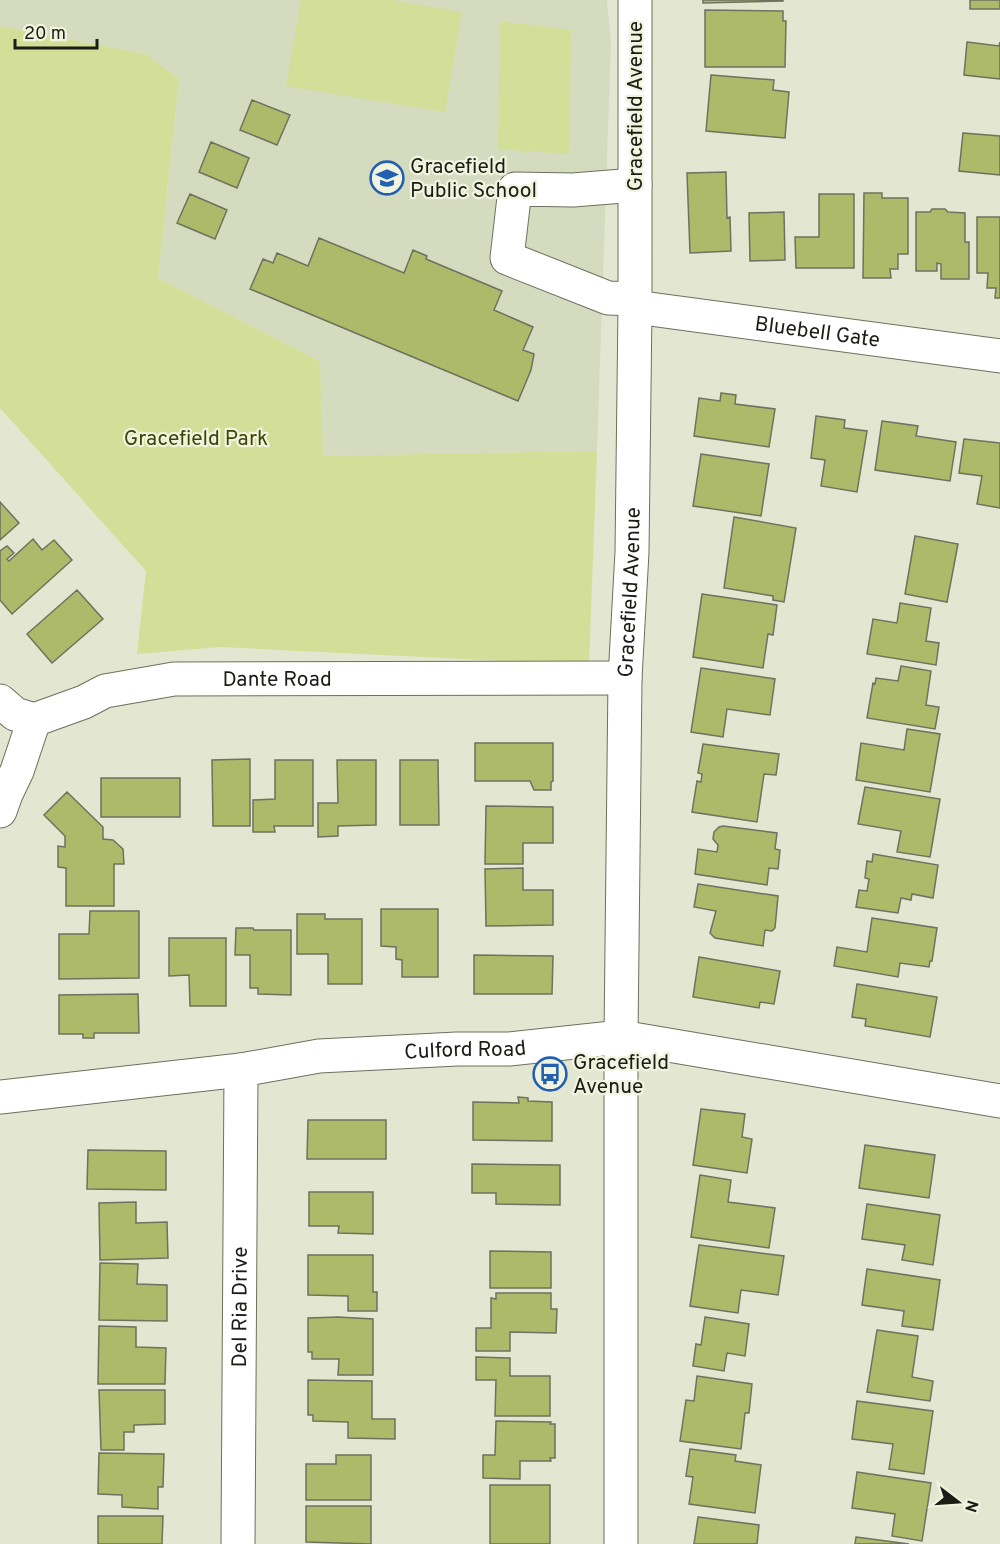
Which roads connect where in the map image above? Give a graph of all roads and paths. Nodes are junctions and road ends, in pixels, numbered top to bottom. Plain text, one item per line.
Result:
1 (635, 0) edge
2 (635, 185) junction
3 (635, 303) junction
4 (1000, 356) edge
5 (625, 678) junction
6 (0, 701) edge
7 (34, 720) junction
8 (0, 811) edge
9 (621, 1037) junction
10 (241, 1070) junction
11 (0, 1097) edge
12 (1000, 1101) edge
13 (238, 1544) edge
14 (621, 1544) edge

1 - 2 street, Gracefield Avenue
2 - 3 street, Gracefield Avenue
2 - 3 street, Bluebell Gate
3 - 4 street, Bluebell Gate
3 - 5 street, Gracefield Avenue
5 - 7 street, Dante Road
5 - 9 street, Gracefield Avenue
6 - 7 street
7 - 8 street
9 - 10 street, Culford Road
9 - 12 street, Culford Road
9 - 14 street, Gracefield Avenue
10 - 11 street, Culford Road
10 - 13 street, Del Ria Drive

